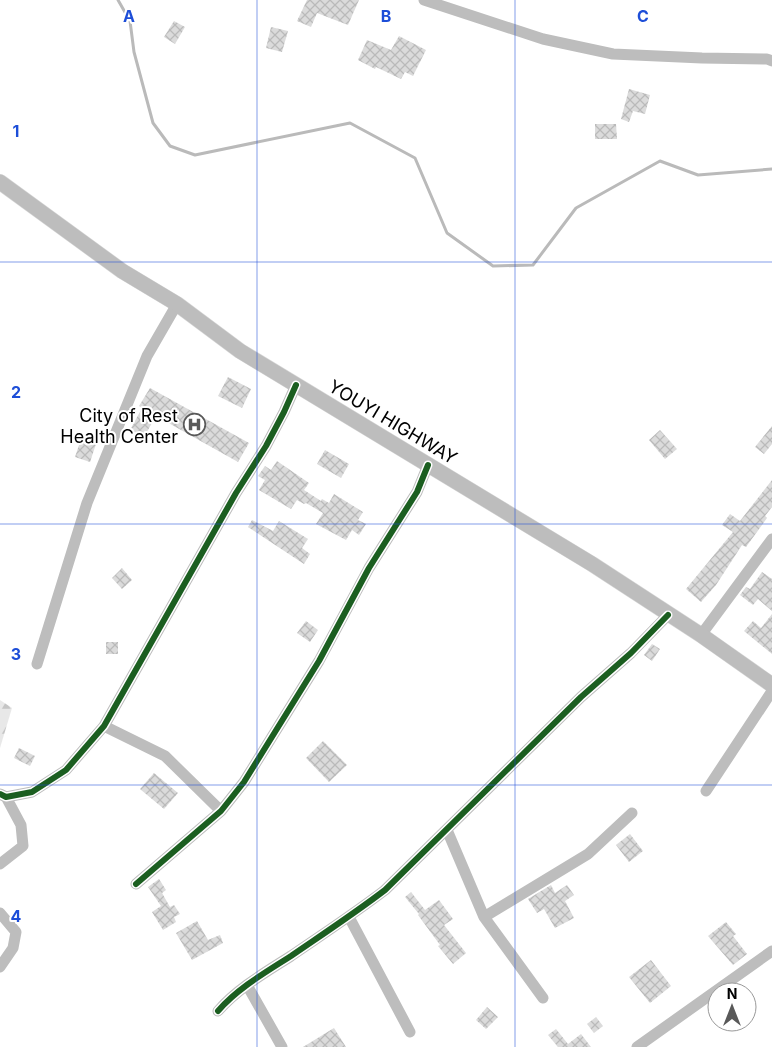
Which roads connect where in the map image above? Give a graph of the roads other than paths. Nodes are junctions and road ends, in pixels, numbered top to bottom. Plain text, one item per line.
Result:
1 (424, 0) edge
2 (772, 61) edge
3 (0, 182) edge
4 (177, 304) junction
5 (296, 385) junction
6 (428, 465) junction
7 (772, 539) edge
8 (768, 555) edge
9 (668, 615) junction
10 (701, 636) junction
11 (37, 664) dead end
12 (772, 685) edge
13 (772, 691) edge
14 (104, 726) junction
15 (706, 791) dead end
16 (3, 796) edge
17 (221, 810) junction
18 (632, 813) dead end
19 (448, 830) junction
20 (0, 864) edge
21 (136, 884) dead end
22 (0, 913) edge
23 (349, 917) junction
24 (484, 917) junction
25 (772, 951) edge
26 (0, 967) edge
27 (247, 985) junction
28 (543, 998) dead end
29 (218, 1011) dead end
30 (410, 1032) dead end
31 (282, 1047) edge
32 (637, 1047) edge

1 - 2 street
3 - 4 main road, YOUYI HIGHWAY
4 - 5 main road, YOUYI HIGHWAY
4 - 11 street
5 - 6 main road, YOUYI HIGHWAY
5 - 14 street
6 - 9 main road, YOUYI HIGHWAY
6 - 17 street
7 - 8 street
8 - 10 street
9 - 10 main road, YOUYI HIGHWAY
9 - 19 street
10 - 12 main road, YOUYI HIGHWAY
13 - 15 street
14 - 16 street
14 - 17 street
16 - 20 street
17 - 21 street
18 - 24 street
19 - 23 street
19 - 24 street
22 - 26 street
23 - 27 street
23 - 30 street
24 - 28 street
25 - 32 street
27 - 29 street
27 - 31 street

